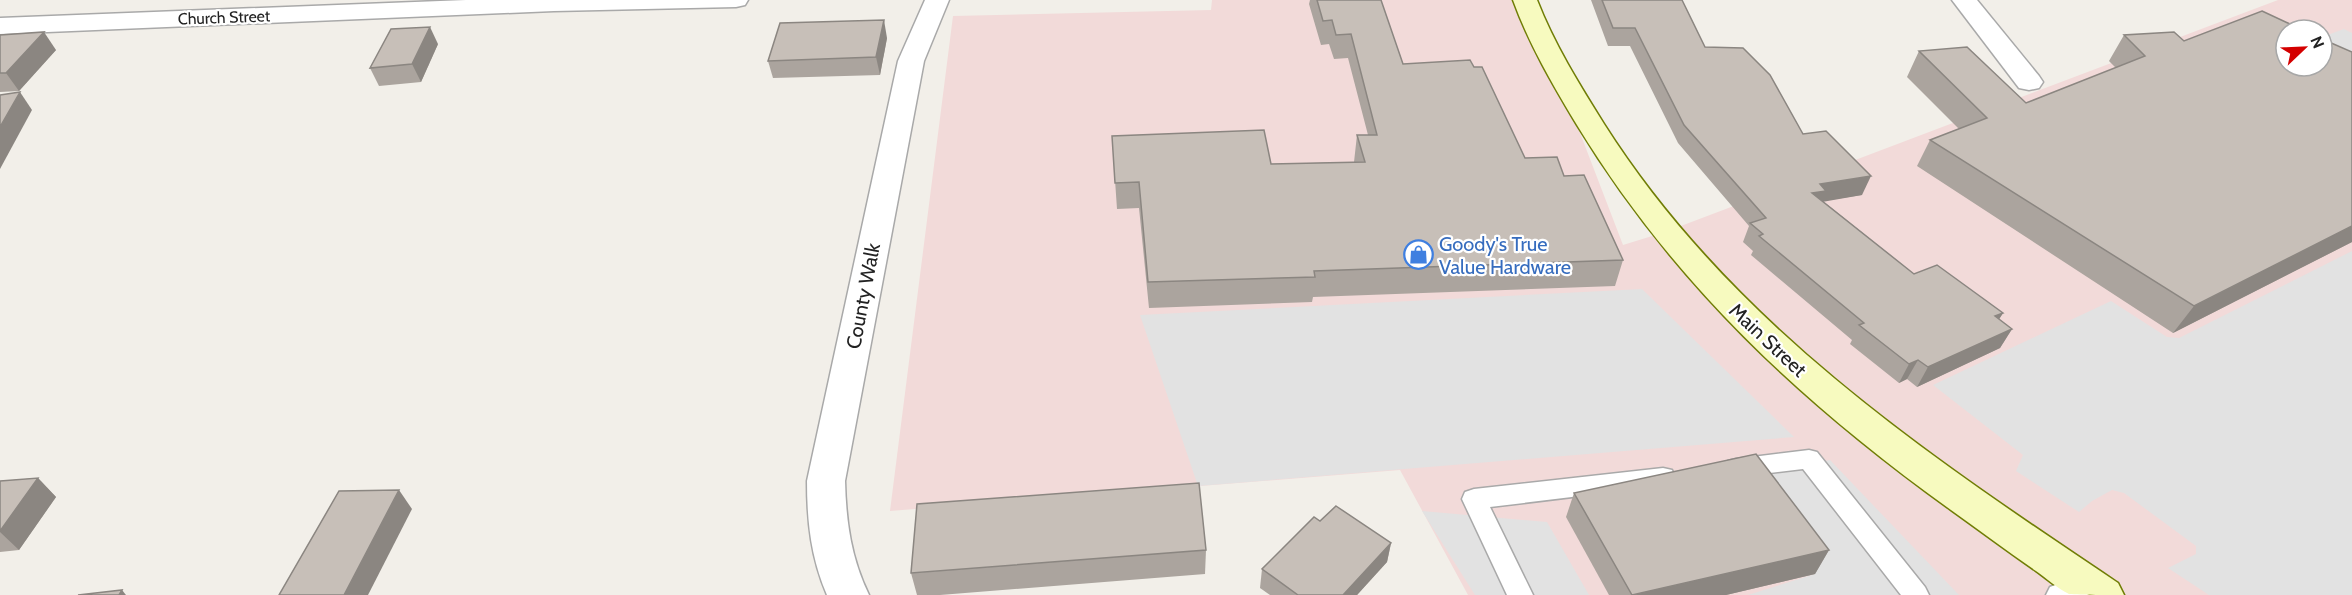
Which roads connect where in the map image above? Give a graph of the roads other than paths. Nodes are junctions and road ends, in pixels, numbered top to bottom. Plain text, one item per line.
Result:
1 (23, 0) edge
2 (736, 0) edge
3 (937, 0) edge
4 (1525, 0) edge
5 (1964, 0) edge
6 (556, 2) edge
7 (0, 25) edge
8 (2029, 82) dead end
9 (1717, 470) edge
10 (1682, 474) edge
11 (2083, 591) edge
12 (848, 595) edge
13 (1521, 595) edge
14 (1916, 595) edge

1 - 7 street
2 - 6 street, Church Street
3 - 12 street, County Walk
4 - 11 main road, Main Street
5 - 8 street
6 - 7 street, Church Street
9 - 14 lane
10 - 13 lane

